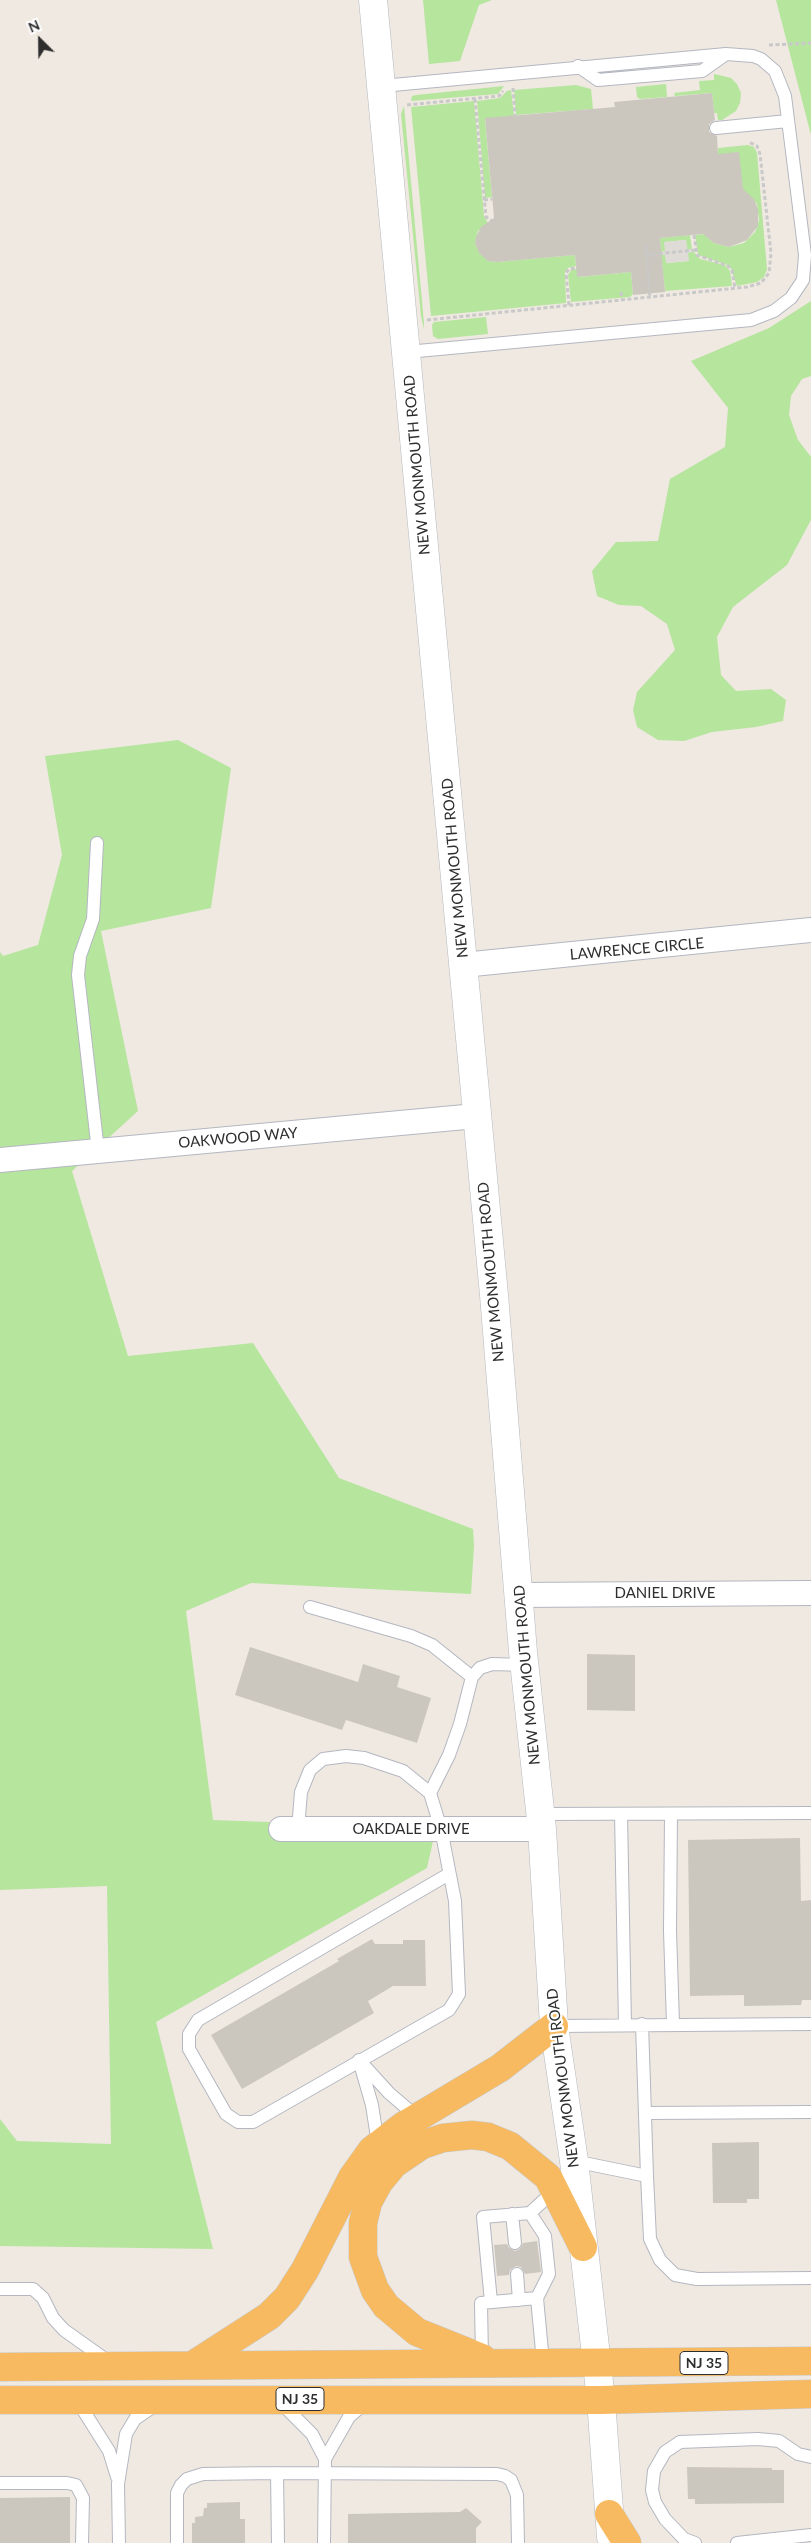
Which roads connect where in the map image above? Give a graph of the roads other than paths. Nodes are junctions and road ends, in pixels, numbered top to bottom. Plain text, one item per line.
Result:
1 (373, 0) edge
2 (382, 86) junction
3 (788, 121) junction
4 (716, 128) dead end
5 (407, 352) junction
6 (96, 843) dead end
7 (811, 930) edge
8 (464, 965) junction
9 (476, 1116) junction
10 (98, 1151) junction
11 (0, 1160) edge
12 (811, 1593) edge
13 (519, 1595) junction
14 (310, 1607) dead end
15 (524, 1665) junction
16 (472, 1677) junction
17 (430, 1793) junction
18 (621, 1814) junction
19 (671, 1814) junction
20 (811, 1814) edge
21 (542, 1821) junction
22 (289, 1829) joint
23 (441, 1829) junction
24 (448, 1874) junction
25 (642, 2024) junction
26 (673, 2024) junction
27 (811, 2024) edge
28 (625, 2025) junction
29 (554, 2026) junction
30 (359, 2060) junction
31 (811, 2112) edge
32 (647, 2113) junction
33 (417, 2117) junction
34 (378, 2144) junction
35 (574, 2161) junction
36 (647, 2176) junction
37 (555, 2190) junction
38 (530, 2213) junction
39 (512, 2214) junction
40 (515, 2243) dead end
41 (583, 2247) junction
42 (517, 2274) dead end
43 (811, 2278) edge
44 (0, 2289) edge
45 (537, 2298) junction
46 (519, 2300) junction
47 (491, 2302) junction
48 (489, 2360) junction
49 (811, 2361) edge
50 (543, 2362) junction
51 (596, 2362) junction
52 (193, 2365) junction
53 (114, 2366) junction
54 (0, 2367) edge
55 (811, 2394) edge
56 (371, 2398) junction
57 (173, 2399) junction
58 (278, 2399) junction
59 (0, 2400) edge
60 (77, 2400) junction
61 (601, 2400) junction
62 (811, 2457) edge
63 (325, 2459) junction
64 (277, 2473) junction
65 (324, 2473) junction
66 (0, 2483) edge
67 (118, 2484) junction
68 (609, 2514) junction
69 (811, 2536) edge
70 (82, 2543) edge
71 (119, 2543) edge
72 (177, 2543) edge
73 (278, 2543) edge
74 (324, 2543) edge
75 (518, 2543) edge
76 (612, 2543) edge
77 (627, 2543) edge
78 (695, 2543) edge
79 (737, 2543) edge

1 - 2 main road, NEW MONMOUTH ROAD
2 - 3 lane
2 - 5 main road, NEW MONMOUTH ROAD
3 - 4 lane
3 - 5 lane
5 - 8 main road, NEW MONMOUTH ROAD
6 - 10 lane
7 - 8 street, LAWRENCE CIRCLE
8 - 9 main road, NEW MONMOUTH ROAD
9 - 10 street, OAKWOOD WAY
9 - 13 main road, NEW MONMOUTH ROAD
10 - 11 street, OAKWOOD WAY
12 - 13 street, DANIEL DRIVE
13 - 15 main road, NEW MONMOUTH ROAD
14 - 16 lane
15 - 16 lane
15 - 21 main road, NEW MONMOUTH ROAD
16 - 17 lane
17 - 22 lane
17 - 23 lane
18 - 19 lane
18 - 21 lane
18 - 28 lane
19 - 20 lane
19 - 26 lane
21 - 23 street, OAKDALE DRIVE
21 - 29 main road, NEW MONMOUTH ROAD
22 - 23 street, OAKDALE DRIVE
23 - 24 lane
24 - 30 lane
24 - 30 lane
25 - 26 lane
25 - 28 lane
25 - 32 lane
26 - 27 lane
28 - 29 lane
29 - 33 highway
29 - 35 main road, NEW MONMOUTH ROAD
30 - 33 lane
30 - 34 lane
31 - 32 lane
32 - 36 lane
33 - 34 highway
34 - 52 highway
35 - 36 lane
35 - 41 main road, NEW MONMOUTH ROAD
36 - 43 lane
37 - 38 lane
37 - 41 highway
37 - 48 highway
38 - 39 lane
38 - 45 lane
39 - 40 lane
39 - 47 lane
41 - 51 main road, NEW MONMOUTH ROAD
42 - 46 lane
44 - 53 lane
45 - 46 lane
45 - 50 lane
46 - 47 lane
47 - 48 lane
48 - 50 highway, NJ 35
48 - 52 highway, NJ 35
49 - 51 highway, NJ 35
50 - 51 highway, NJ 35
51 - 61 main road, NEW MONMOUTH ROAD
52 - 53 highway, NJ 35
53 - 54 highway, NJ 35
55 - 61 highway, NJ 35
56 - 58 highway, NJ 35
56 - 61 highway, NJ 35
56 - 63 lane
57 - 58 highway, NJ 35
57 - 60 highway, NJ 35
57 - 67 lane
58 - 63 lane
59 - 60 highway, NJ 35
60 - 67 lane
61 - 68 main road, NEW MONMOUTH ROAD
62 - 78 lane
63 - 65 lane
64 - 65 lane
64 - 72 lane
64 - 73 lane
65 - 74 lane
65 - 75 lane
66 - 70 lane
67 - 71 lane
68 - 76 main road, NEW MONMOUTH ROAD
68 - 77 highway
69 - 79 lane

